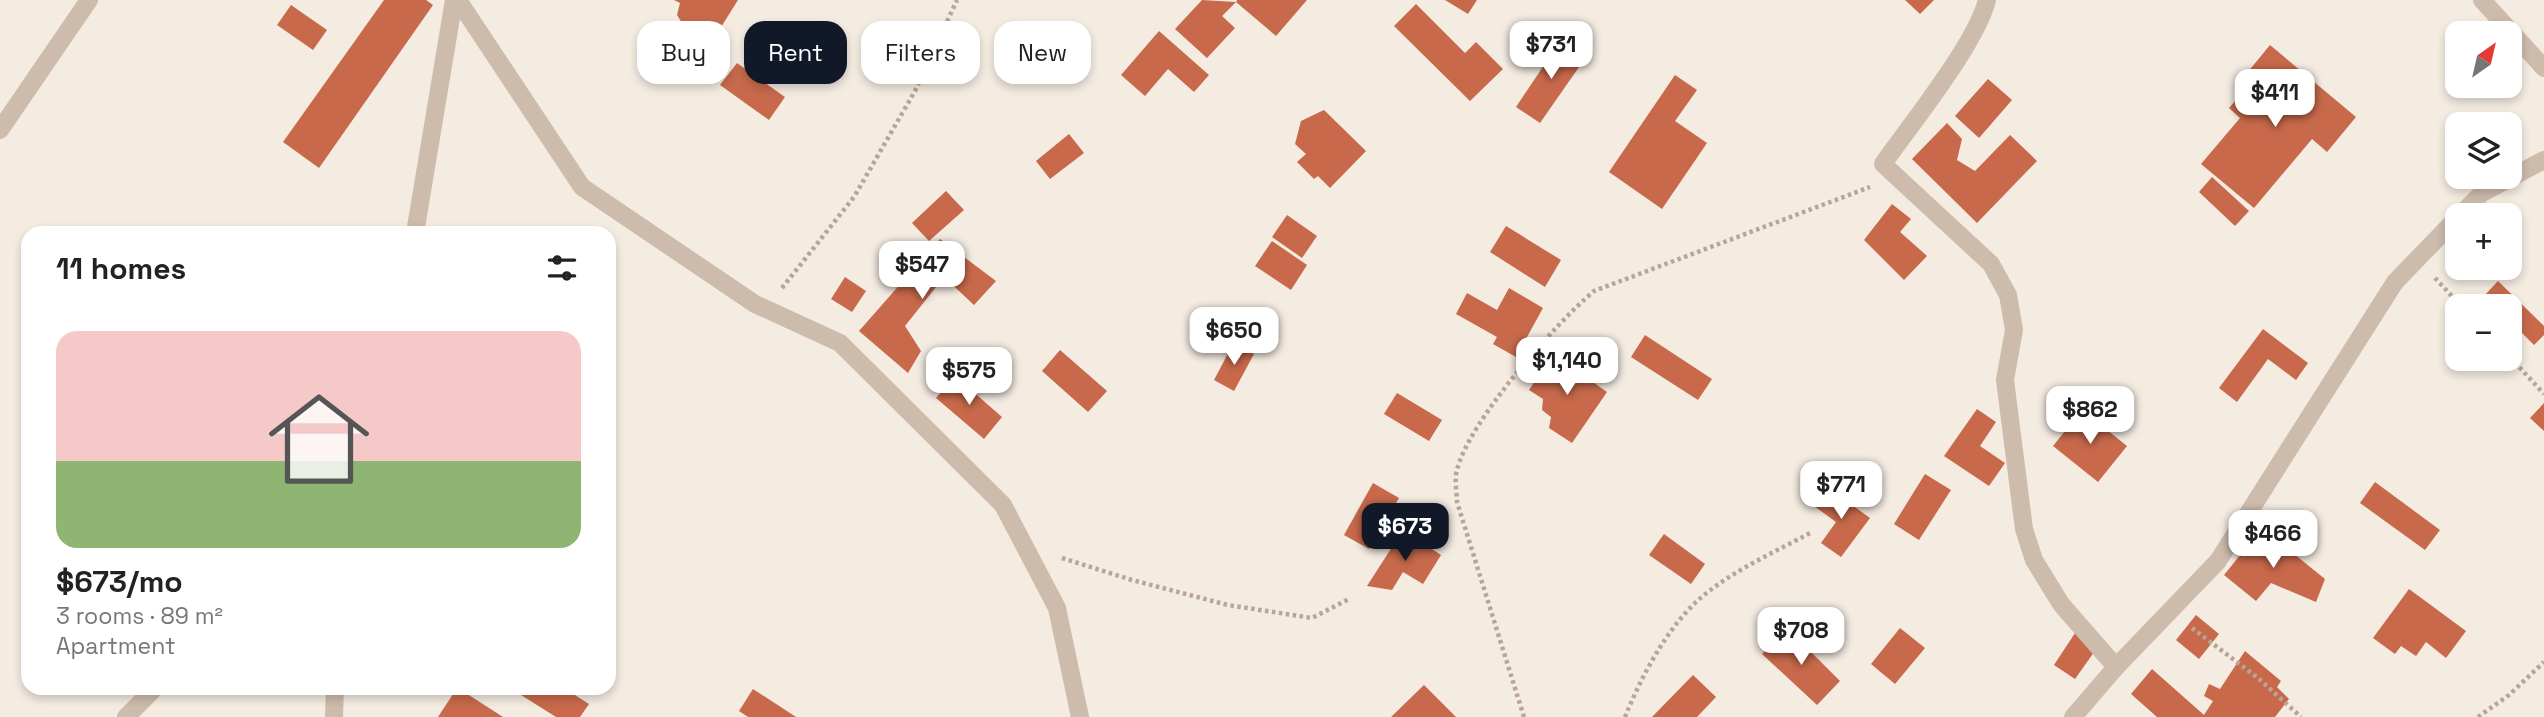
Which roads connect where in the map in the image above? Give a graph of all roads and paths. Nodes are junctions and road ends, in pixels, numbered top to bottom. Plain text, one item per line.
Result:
1 (89, 0) edge
2 (456, 0) edge
3 (957, 0) edge
4 (1986, 0) edge
5 (2482, 0) edge
6 (2544, 68) edge
7 (0, 130) edge
8 (2544, 160) edge
9 (1891, 172) junction
10 (2472, 203) edge
11 (416, 226) edge
12 (2445, 230) edge
13 (2417, 259) junction
14 (2450, 294) edge
15 (765, 309) junction
16 (2522, 370) edge
17 (2544, 394) edge
18 (1812, 531) dead end
19 (1024, 546) junction
20 (1349, 599) dead end
21 (2169, 611) junction
22 (2544, 662) edge
23 (2116, 667) junction
24 (149, 695) edge
25 (335, 695) edge
26 (132, 713) edge
27 (334, 717) edge
28 (1080, 717) edge
29 (1524, 717) edge
30 (1625, 717) edge
31 (2073, 717) edge
32 (2301, 717) edge
33 (2478, 717) edge

1 - 7 street
2 - 11 street
2 - 15 street
3 - 15 path
4 - 9 street
5 - 6 street
8 - 10 street
9 - 23 street
9 - 29 path
12 - 13 street
13 - 14 path
13 - 21 street
15 - 19 street
16 - 17 path
18 - 30 path
19 - 20 path
19 - 28 street
21 - 23 street
21 - 32 path
22 - 33 path
23 - 31 street
24 - 26 street
25 - 27 street

